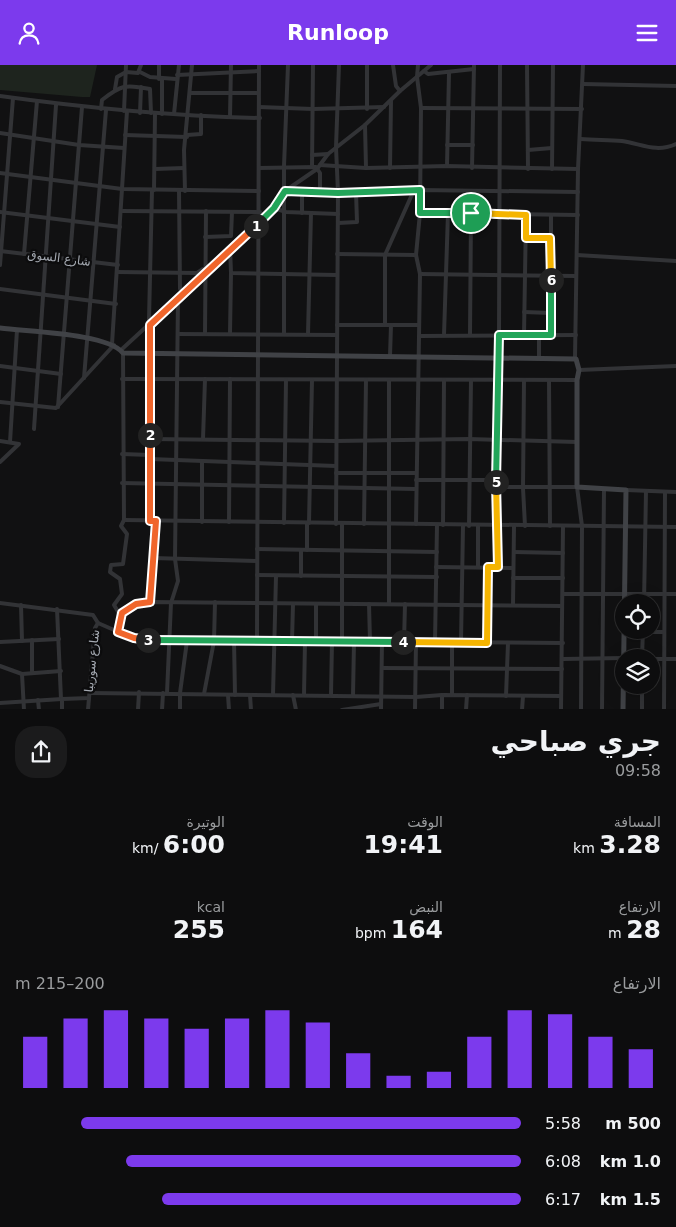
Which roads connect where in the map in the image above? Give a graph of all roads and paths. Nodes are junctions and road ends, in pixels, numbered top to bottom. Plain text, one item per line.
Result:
1 (126, 65) edge
2 (141, 65) edge
3 (160, 65) edge
4 (179, 65) edge
5 (192, 65) edge
6 (231, 65) edge
7 (259, 65) edge
8 (288, 65) edge
9 (313, 65) edge
10 (339, 65) edge
11 (367, 65) edge
12 (393, 65) edge
13 (418, 65) edge
14 (431, 65) edge
15 (500, 65) edge
16 (527, 65) edge
17 (553, 65) edge
18 (583, 65) edge
19 (474, 67) edge
20 (259, 71) junction
21 (424, 71) junction
22 (126, 72) junction
23 (140, 72) junction
24 (231, 73) junction
25 (449, 73) junction
26 (191, 74) junction
27 (176, 77) junction
28 (417, 77) junction
29 (161, 79) junction
30 (583, 83) junction
31 (125, 85) junction
32 (676, 86) edge
33 (141, 87) junction
34 (115, 89) junction
35 (400, 91) junction
36 (230, 92) junction
37 (190, 93) junction
38 (258, 93) junction
39 (0, 96) edge
40 (13, 98) junction
41 (391, 100) junction
42 (37, 101) junction
43 (56, 105) junction
44 (82, 107) junction
45 (259, 107) junction
46 (384, 107) junction
47 (288, 108) junction
48 (421, 108) junction
49 (103, 109) junction
50 (313, 109) junction
51 (339, 109) junction
52 (367, 109) junction
53 (449, 109) junction
54 (474, 109) junction
55 (500, 109) junction
56 (528, 109) junction
57 (552, 109) junction
58 (582, 109) junction
59 (126, 111) junction
60 (140, 113) junction
61 (153, 113) junction
62 (162, 114) junction
63 (174, 114) junction
64 (189, 115) junction
65 (201, 115) junction
66 (230, 117) junction
67 (260, 118) junction
68 (366, 125) junction
69 (0, 133) edge
70 (10, 134) junction
71 (125, 135) junction
72 (33, 136) junction
73 (187, 136) junction
74 (156, 137) junction
75 (54, 139) junction
76 (581, 139) junction
77 (79, 145) junction
78 (447, 145) junction
79 (473, 145) junction
80 (676, 145) edge
81 (102, 146) junction
82 (336, 147) junction
83 (124, 148) junction
84 (552, 148) junction
85 (528, 150) junction
86 (328, 154) junction
87 (312, 155) junction
88 (284, 166) junction
89 (447, 166) junction
90 (312, 167) junction
91 (318, 167) junction
92 (338, 167) junction
93 (259, 168) junction
94 (366, 168) junction
95 (472, 168) junction
96 (500, 168) junction
97 (155, 169) junction
98 (184, 169) junction
99 (390, 169) junction
100 (420, 169) junction
101 (528, 169) junction
102 (552, 169) junction
103 (578, 169) junction
104 (0, 173) edge
105 (7, 174) junction
106 (30, 177) junction
107 (52, 181) junction
108 (76, 184) junction
109 (99, 187) junction
110 (122, 189) junction
111 (153, 190) junction
112 (414, 190) junction
113 (420, 190) junction
114 (179, 191) junction
115 (185, 191) junction
116 (259, 191) junction
117 (285, 191) junction
118 (302, 192) junction
119 (320, 192) junction
120 (356, 192) junction
121 (578, 192) junction
122 (338, 193) junction
123 (500, 193) junction
124 (274, 208) junction
125 (121, 211) junction
126 (152, 211) junction
127 (180, 211) junction
128 (206, 211) junction
129 (232, 212) junction
130 (260, 212) junction
131 (286, 212) junction
132 (2, 213) edge
133 (302, 213) junction
134 (311, 213) junction
135 (420, 213) junction
136 (448, 213) junction
137 (471, 213) junction
138 (338, 214) junction
139 (499, 214) junction
140 (526, 215) junction
141 (551, 215) junction
142 (578, 215) junction
143 (27, 216) junction
144 (50, 218) junction
145 (73, 221) junction
146 (259, 223) junction
147 (338, 223) junction
148 (96, 224) junction
149 (120, 227) junction
150 (205, 237) junction
151 (526, 238) junction
152 (550, 238) junction
153 (230, 247) junction
154 (1, 251) edge
155 (24, 254) junction
156 (338, 254) junction
157 (385, 255) junction
158 (416, 255) junction
159 (577, 255) junction
160 (46, 257) junction
161 (70, 259) junction
162 (676, 261) edge
163 (92, 262) junction
164 (0, 265) edge
165 (118, 265) junction
166 (205, 266) junction
167 (117, 272) junction
168 (150, 272) junction
169 (179, 272) junction
170 (204, 272) junction
171 (231, 273) junction
172 (259, 273) junction
173 (284, 273) junction
174 (310, 274) junction
175 (420, 274) junction
176 (337, 275) junction
177 (445, 275) junction
178 (471, 275) junction
179 (499, 275) junction
180 (524, 275) junction
181 (551, 275) junction
182 (576, 276) junction
183 (0, 289) edge
184 (180, 289) dead end
185 (43, 296) junction
186 (178, 298) junction
187 (67, 299) junction
188 (89, 301) junction
189 (116, 304) junction
190 (524, 312) junction
191 (551, 313) junction
192 (150, 322) junction
193 (337, 325) junction
194 (385, 325) junction
195 (391, 325) junction
196 (419, 325) junction
197 (0, 327) edge
198 (17, 330) junction
199 (41, 333) junction
200 (230, 333) junction
201 (259, 333) junction
202 (284, 333) junction
203 (178, 334) junction
204 (205, 334) junction
205 (308, 334) junction
206 (65, 335) junction
207 (337, 335) junction
208 (444, 335) junction
209 (470, 335) junction
210 (499, 335) junction
211 (524, 335) junction
212 (539, 335) junction
213 (551, 335) junction
214 (576, 335) junction
215 (419, 336) junction
216 (86, 338) junction
217 (113, 344) junction
218 (122, 351) junction
219 (151, 353) junction
220 (178, 354) junction
221 (259, 355) junction
222 (337, 356) junction
223 (390, 356) junction
224 (419, 356) junction
225 (498, 356) junction
226 (539, 357) junction
227 (575, 358) junction
228 (0, 366) edge
229 (676, 366) edge
230 (15, 368) junction
231 (579, 370) junction
232 (38, 371) junction
233 (61, 373) junction
234 (84, 378) junction
235 (122, 379) junction
236 (151, 379) junction
237 (178, 379) junction
238 (205, 379) junction
239 (230, 379) junction
240 (498, 379) junction
241 (258, 380) junction
242 (286, 380) junction
243 (312, 380) junction
244 (444, 380) junction
245 (472, 380) junction
246 (524, 380) junction
247 (548, 380) junction
248 (337, 381) junction
249 (366, 381) junction
250 (389, 381) junction
251 (419, 381) junction
252 (577, 381) junction
253 (0, 402) edge
254 (12, 404) junction
255 (36, 407) junction
256 (58, 407) junction
257 (34, 429) dead end
258 (150, 439) junction
259 (177, 439) junction
260 (203, 439) junction
261 (469, 439) junction
262 (229, 440) junction
263 (258, 440) junction
264 (285, 440) junction
265 (416, 440) junction
266 (443, 440) junction
267 (496, 440) junction
268 (0, 441) edge
269 (310, 441) junction
270 (336, 441) junction
271 (364, 441) junction
272 (388, 441) junction
273 (523, 441) junction
274 (549, 441) junction
275 (10, 442) junction
276 (577, 442) junction
277 (122, 455) junction
278 (150, 457) junction
279 (176, 460) junction
280 (202, 461) junction
281 (0, 462) edge
282 (229, 462) junction
283 (258, 463) junction
284 (285, 464) junction
285 (310, 465) junction
286 (336, 466) junction
287 (364, 472) junction
288 (336, 473) junction
289 (388, 473) junction
290 (416, 473) junction
291 (416, 480) junction
292 (443, 480) junction
293 (469, 480) junction
294 (496, 480) junction
295 (122, 483) junction
296 (150, 485) junction
297 (176, 485) junction
298 (203, 486) junction
299 (229, 486) junction
300 (258, 486) junction
301 (285, 487) junction
302 (310, 487) junction
303 (496, 487) junction
304 (577, 487) junction
305 (336, 488) junction
306 (364, 488) junction
307 (388, 488) junction
308 (523, 488) junction
309 (548, 488) junction
310 (415, 489) junction
311 (604, 489) junction
312 (626, 490) junction
313 (646, 491) junction
314 (665, 492) junction
315 (676, 492) edge
316 (124, 520) junction
317 (150, 521) junction
318 (156, 521) junction
319 (176, 521) junction
320 (202, 522) junction
321 (229, 522) junction
322 (257, 523) junction
323 (284, 523) junction
324 (308, 523) junction
325 (336, 524) junction
326 (342, 524) junction
327 (364, 524) junction
328 (416, 524) junction
329 (390, 525) junction
330 (437, 525) junction
331 (443, 525) junction
332 (497, 525) junction
333 (463, 526) junction
334 (469, 526) junction
335 (478, 526) junction
336 (514, 526) junction
337 (525, 526) junction
338 (550, 526) junction
339 (582, 526) junction
340 (624, 526) junction
341 (563, 527) junction
342 (603, 527) junction
343 (645, 527) junction
344 (676, 527) edge
345 (665, 528) junction
346 (257, 549) junction
347 (301, 549) junction
348 (307, 550) junction
349 (342, 550) junction
350 (390, 550) junction
351 (437, 552) junction
352 (514, 552) junction
353 (563, 553) junction
354 (153, 559) junction
355 (175, 559) junction
356 (257, 561) junction
357 (436, 567) junction
358 (462, 567) junction
359 (478, 567) junction
360 (488, 567) junction
361 (498, 567) junction
362 (514, 567) junction
363 (257, 575) junction
364 (276, 576) junction
365 (301, 576) junction
366 (342, 576) junction
367 (389, 577) junction
368 (437, 577) junction
369 (513, 578) junction
370 (563, 578) junction
371 (582, 593) junction
372 (603, 593) junction
373 (623, 593) junction
374 (644, 593) junction
375 (664, 593) junction
376 (676, 593) edge
377 (563, 594) junction
378 (150, 602) junction
379 (0, 603) edge
380 (171, 603) junction
381 (216, 603) junction
382 (257, 603) junction
383 (275, 603) junction
384 (389, 603) junction
385 (436, 603) junction
386 (292, 604) junction
387 (316, 604) junction
388 (342, 604) junction
389 (369, 604) junction
390 (405, 604) junction
391 (462, 604) junction
392 (22, 605) junction
393 (488, 605) junction
394 (513, 605) junction
395 (562, 606) junction
396 (56, 609) junction
397 (120, 615) junction
398 (98, 623) junction
399 (118, 632) junction
400 (660, 633) edge
401 (664, 633) junction
402 (59, 639) junction
403 (32, 640) junction
404 (169, 640) junction
405 (234, 640) junction
406 (257, 640) junction
407 (22, 641) junction
408 (187, 641) junction
409 (214, 641) junction
410 (274, 641) junction
411 (292, 641) junction
412 (306, 641) junction
413 (316, 641) junction
414 (332, 641) junction
415 (342, 641) junction
416 (354, 641) junction
417 (370, 641) junction
418 (382, 641) junction
419 (0, 642) edge
420 (404, 642) junction
421 (416, 642) junction
422 (435, 642) junction
423 (452, 642) junction
424 (461, 642) junction
425 (487, 643) junction
426 (508, 643) junction
427 (563, 643) junction
428 (623, 649) edge
429 (580, 658) junction
430 (603, 658) junction
431 (615, 658) edge
432 (563, 659) junction
433 (660, 659) edge
434 (664, 659) junction
435 (676, 659) edge
436 (0, 666) edge
437 (382, 668) junction
438 (416, 669) junction
439 (452, 669) junction
440 (507, 669) junction
441 (562, 669) junction
442 (61, 671) junction
443 (22, 673) junction
444 (32, 673) junction
445 (139, 692) junction
446 (90, 693) junction
447 (165, 693) junction
448 (180, 693) junction
449 (204, 694) junction
450 (623, 694) edge
451 (642, 694) edge
452 (228, 695) junction
453 (236, 695) junction
454 (250, 695) junction
455 (273, 695) junction
456 (293, 695) junction
457 (304, 695) junction
458 (331, 695) junction
459 (442, 695) junction
460 (452, 695) junction
461 (466, 695) junction
462 (353, 696) junction
463 (381, 696) junction
464 (506, 696) junction
465 (523, 696) junction
466 (562, 696) junction
467 (416, 697) junction
468 (89, 698) junction
469 (62, 699) junction
470 (38, 700) junction
471 (24, 701) junction
472 (0, 703) edge
473 (381, 704) junction
474 (24, 709) edge
475 (38, 709) edge
476 (62, 709) edge
477 (88, 709) edge
478 (138, 709) edge
479 (162, 709) edge
480 (180, 709) edge
481 (229, 709) edge
482 (251, 709) edge
483 (296, 709) edge
484 (342, 709) edge
485 (381, 709) edge
486 (415, 709) edge
487 (442, 709) edge
488 (466, 709) edge
489 (522, 709) edge
490 (561, 709) edge
491 (581, 709) edge
492 (602, 709) edge
493 (623, 709) edge
494 (642, 709) edge
495 (664, 709) edge

1 - 22 street
2 - 23 street
3 - 29 street
4 - 27 street
5 - 26 street
6 - 24 street
7 - 20 street
8 - 47 street
9 - 50 street
10 - 51 street
11 - 52 street
12 - 35 street
13 - 28 street
14 - 21 street
15 - 55 street
16 - 56 street
17 - 57 street
18 - 30 street
19 - 25 street
19 - 54 street
20 - 24 street
20 - 38 street
21 - 25 street
21 - 28 street
22 - 23 street
22 - 31 street
22 - 34 street
23 - 29 street
24 - 26 street
24 - 36 street
25 - 53 street
26 - 27 street
26 - 37 street
27 - 29 street
27 - 63 street
28 - 35 street
28 - 48 street
29 - 62 street
30 - 32 street
30 - 58 street
31 - 33 street
31 - 34 street
31 - 59 street
33 - 60 street
33 - 61 street
34 - 49 street
35 - 41 street
36 - 37 street
36 - 38 street
36 - 66 street
37 - 64 street
38 - 45 street
39 - 40 street
40 - 42 street
40 - 70 street
41 - 46 street
41 - 99 street
42 - 43 street
42 - 72 street
43 - 44 street
43 - 75 street
44 - 49 street
44 - 77 street
45 - 47 street
45 - 67 street
46 - 52 street
46 - 68 street
47 - 50 street
47 - 88 street
48 - 53 street
48 - 100 street
49 - 59 street
49 - 81 street
50 - 51 street
50 - 87 street
51 - 52 street
51 - 82 street
53 - 54 street
53 - 78 street
54 - 55 street
54 - 79 street
55 - 56 street
55 - 96 street
56 - 57 street
56 - 85 street
57 - 58 street
57 - 84 street
58 - 76 street
59 - 60 street
59 - 71 street
60 - 61 street
61 - 62 street
61 - 74 street
62 - 63 street
63 - 64 street
64 - 65 street
64 - 73 street
65 - 66 street
65 - 73 street
66 - 67 street
67 - 93 street
68 - 82 street
68 - 94 street
69 - 70 street
70 - 72 street
70 - 105 street
71 - 74 street
71 - 83 street
72 - 75 street
72 - 106 street
73 - 74 street
73 - 98 street
74 - 97 street
75 - 77 street
75 - 107 street
76 - 80 street
76 - 103 street
77 - 81 street
77 - 108 street
78 - 79 street
78 - 89 street
79 - 95 street
81 - 83 street
81 - 109 street
82 - 86 street
82 - 92 street
83 - 110 street
84 - 85 street
84 - 102 street
85 - 101 street
86 - 87 street
86 - 91 street
87 - 90 street
88 - 90 street
88 - 93 street
88 - 117 street
89 - 95 street
89 - 100 street
90 - 91 street
91 - 92 street
91 - 117 street
91 - 119 street
92 - 94 street
92 - 122 street
93 - 116 street
94 - 99 street
95 - 96 street
96 - 101 street
96 - 123 street
97 - 98 street
97 - 111 street
98 - 115 street
99 - 100 street
100 - 113 street
101 - 102 street
102 - 103 street
103 - 121 street
104 - 105 street
105 - 106 street
105 - 132 street
106 - 107 street
106 - 143 street
107 - 108 street
107 - 144 street
108 - 109 street
108 - 145 street
109 - 110 street
109 - 148 street
110 - 111 street
110 - 125 street
111 - 114 street
111 - 126 street
112 - 113 street
112 - 120 street
112 - 157 street
113 - 123 street
113 - 135 street
114 - 115 street
114 - 127 street
115 - 116 street
116 - 130 street
117 - 118 street
117 - 124 street
117 - 131 street
118 - 119 street
118 - 133 street
119 - 122 street
120 - 122 street
120 - 147 street
121 - 123 street
121 - 142 street
122 - 138 street
123 - 139 street
124 - 131 street
124 - 146 street
125 - 126 street
125 - 149 street
126 - 127 street
126 - 168 street
127 - 128 street
127 - 169 street
128 - 129 street
128 - 150 street
129 - 130 street
129 - 150 street
130 - 146 street
131 - 133 street
131 - 173 street
132 - 143 street
132 - 154 street
133 - 134 street
134 - 138 street
134 - 174 street
135 - 136 street
135 - 158 street
136 - 137 street
136 - 177 street
137 - 139 street
137 - 178 street
138 - 147 street
139 - 140 street
139 - 179 street
140 - 141 street
140 - 151 street
141 - 142 street
141 - 152 street
142 - 159 street
143 - 144 street
143 - 155 street
144 - 145 street
144 - 160 street
145 - 148 street
145 - 161 street
146 - 153 street
146 - 172 street
147 - 156 street
148 - 149 street
148 - 163 street
149 - 165 street
150 - 166 street
151 - 152 street
151 - 180 street
152 - 181 street
153 - 170 street
153 - 171 street
154 - 155 street, شارع السوق
154 - 164 street
155 - 160 street, شارع السوق
156 - 157 street
156 - 176 street
157 - 158 street
157 - 194 street
158 - 175 street
159 - 162 street
159 - 182 street
160 - 161 street, شارع السوق
160 - 185 street
161 - 163 street, شارع السوق
161 - 187 street
163 - 165 street, شارع السوق
163 - 188 street
165 - 167 street
166 - 169 street
166 - 170 street
167 - 168 street
167 - 189 street
168 - 169 street
168 - 192 street
169 - 184 street
170 - 186 street
170 - 204 street
171 - 172 street
171 - 200 street
172 - 173 street
172 - 201 street
173 - 174 street
173 - 202 street
174 - 176 street
174 - 205 street
175 - 177 street
175 - 196 street
176 - 193 street
177 - 178 street
177 - 208 street
178 - 179 street
178 - 209 street
179 - 180 street
179 - 210 street
180 - 181 street
180 - 190 street
181 - 182 street
181 - 191 street
182 - 214 street
183 - 185 street
185 - 187 street
185 - 199 street
186 - 192 street
186 - 203 street
187 - 188 street
187 - 206 street
188 - 189 street
188 - 216 street
189 - 217 street
190 - 191 street
190 - 211 street
191 - 213 street
192 - 218 street
192 - 219 street
193 - 194 street
193 - 207 street
194 - 195 street
195 - 196 street
195 - 223 street
196 - 215 street
197 - 198 street
198 - 199 street
198 - 230 street
199 - 206 street
199 - 232 street
200 - 201 street
200 - 204 street
201 - 202 street
201 - 221 street
202 - 205 street
203 - 204 street
203 - 220 street
205 - 207 street
206 - 216 street
206 - 233 street
207 - 222 street
208 - 209 street
208 - 215 street
209 - 210 street
210 - 211 street
210 - 225 street
211 - 212 street
212 - 213 street
212 - 226 street
213 - 214 street
214 - 227 street
215 - 224 street
216 - 217 street
216 - 234 street
217 - 218 street
217 - 234 street
218 - 219 street
218 - 235 street
219 - 220 street
219 - 236 street
220 - 221 street
220 - 237 street
221 - 222 street
221 - 241 street
222 - 223 street
222 - 248 street
223 - 224 street
224 - 225 street
224 - 251 street
225 - 226 street
225 - 240 street
226 - 227 street
227 - 231 street
228 - 230 street
229 - 231 street
230 - 232 street
230 - 254 street
231 - 252 street
232 - 233 street
232 - 255 street
233 - 256 street
234 - 256 street
235 - 236 street
235 - 277 street
236 - 237 street
236 - 258 street
237 - 238 street
237 - 259 street
238 - 239 street
238 - 260 street
239 - 241 street
239 - 262 street
240 - 245 street
240 - 246 street
240 - 267 street
241 - 242 street
241 - 263 street
242 - 243 street
242 - 264 street
243 - 248 street
243 - 269 street
244 - 245 street
244 - 251 street
244 - 266 street
245 - 261 street
246 - 247 street
246 - 273 street
247 - 252 street
247 - 274 street
248 - 249 street
248 - 270 street
249 - 250 street
249 - 271 street
250 - 251 street
250 - 272 street
251 - 265 street
252 - 276 street
253 - 254 street
254 - 255 street
254 - 275 street
255 - 256 street
255 - 257 street
258 - 259 street
258 - 278 street
259 - 260 street
259 - 279 street
260 - 262 street
261 - 266 street
261 - 267 street
261 - 293 street
262 - 263 street
262 - 282 street
263 - 264 street
263 - 283 street
264 - 269 street
264 - 284 street
265 - 266 street
265 - 272 street
265 - 290 street
266 - 292 street
267 - 273 street
267 - 294 street
268 - 275 street
269 - 270 street
269 - 285 street
270 - 271 street
270 - 286 street
271 - 272 street
271 - 287 street
272 - 289 street
273 - 274 street
273 - 308 street
274 - 276 street
274 - 309 street
275 - 281 street
276 - 304 street
277 - 278 street
277 - 295 street
278 - 279 street
278 - 296 street
279 - 280 street
279 - 297 street
280 - 282 street
280 - 298 street
282 - 283 street
282 - 299 street
283 - 284 street
283 - 300 street
284 - 285 street
284 - 301 street
285 - 286 street
285 - 302 street
286 - 288 street
287 - 288 street
287 - 289 street
287 - 306 street
288 - 305 street
289 - 290 street
289 - 307 street
290 - 291 street
291 - 292 street
291 - 310 street
292 - 293 street
292 - 331 street
293 - 294 street
293 - 334 street
294 - 303 street
295 - 296 street
295 - 316 street
296 - 297 street
296 - 317 street
297 - 298 street
297 - 319 street
298 - 299 street
298 - 320 street
299 - 300 street
299 - 321 street
300 - 301 street
300 - 322 street
301 - 302 street
301 - 323 street
302 - 305 street
302 - 324 street
303 - 308 street
303 - 332 street
304 - 309 street
304 - 311 street
304 - 339 street
305 - 306 street
305 - 325 street
306 - 307 street
306 - 327 street
307 - 310 street
307 - 329 street
308 - 309 street
308 - 337 street
309 - 338 street
310 - 328 street
311 - 312 street
311 - 342 street
312 - 313 street
312 - 340 street
313 - 314 street
313 - 343 street
314 - 315 street
314 - 345 street
316 - 317 street
316 - 397 street
317 - 318 street
318 - 319 street
318 - 354 street
319 - 320 street
319 - 355 street
320 - 321 street
321 - 322 street
322 - 323 street
322 - 346 street
323 - 324 street
324 - 325 street
324 - 348 street
325 - 326 street
326 - 327 street
326 - 349 street
327 - 329 street
328 - 329 street
328 - 330 street
329 - 350 street
330 - 331 street
330 - 351 street
331 - 333 street
332 - 335 street
332 - 336 street
332 - 361 street
333 - 334 street
333 - 358 street
334 - 335 street
335 - 359 street
336 - 337 street
336 - 352 street
337 - 338 street
338 - 341 street
339 - 341 street
339 - 342 street
339 - 371 street
340 - 342 street
340 - 343 street
340 - 373 street
341 - 353 street
342 - 372 street
343 - 345 street
343 - 374 street
344 - 345 street
345 - 375 street
346 - 347 street
346 - 356 street
347 - 348 street
347 - 365 street
348 - 349 street
349 - 350 street
349 - 366 street
350 - 351 street
350 - 367 street
351 - 357 street
352 - 353 street
352 - 362 street
353 - 370 street
354 - 355 street
354 - 378 street
355 - 356 street
355 - 380 street
356 - 363 street
357 - 358 street
357 - 368 street
358 - 359 street
358 - 391 street
359 - 360 street
360 - 361 street
360 - 393 street
361 - 362 street
362 - 369 street
363 - 364 street
363 - 382 street
364 - 365 street
364 - 383 street
365 - 366 street
366 - 367 street
366 - 388 street
367 - 368 street
367 - 384 street
368 - 385 street
369 - 370 street
369 - 394 street
370 - 377 street
371 - 372 street
371 - 377 street
371 - 429 street
372 - 373 street
372 - 430 street
373 - 374 street
373 - 428 street
374 - 375 street
375 - 376 street
375 - 401 street
377 - 395 street
378 - 380 street
378 - 397 street
379 - 392 street
380 - 381 street
380 - 404 street
381 - 382 street
381 - 409 street
382 - 383 street
382 - 406 street
383 - 386 street
383 - 410 street
384 - 389 street
384 - 390 street
385 - 390 street
385 - 391 street
385 - 422 street
386 - 387 street
386 - 411 street
387 - 388 street
387 - 413 street
388 - 389 street
388 - 415 street
389 - 417 street
390 - 420 street
391 - 393 street
391 - 424 street
392 - 396 street
392 - 407 street
393 - 394 street
393 - 425 street
394 - 395 street
395 - 427 street
396 - 398 street
396 - 402 street
397 - 399 street
398 - 399 street, شارع سوريبا
398 - 446 street, شارع سوريبا
399 - 404 street, شارع سوريبا
400 - 401 street
401 - 434 street
402 - 403 street
402 - 442 street
403 - 407 street
403 - 444 street
404 - 408 street, شارع سوريبا
404 - 447 street
405 - 406 street, شارع سوريبا
405 - 409 street, شارع سوريبا
405 - 453 street
406 - 410 street, شارع سوريبا
407 - 419 street
408 - 409 street, شارع سوريبا
408 - 448 street
409 - 449 street
410 - 411 street, شارع سوريبا
410 - 455 street
411 - 412 street, شارع سوريبا
412 - 413 street, شارع سوريبا
412 - 457 street
413 - 414 street, شارع سوريبا
414 - 415 street, شارع سوريبا
414 - 458 street
415 - 416 street, شارع سوريبا
416 - 417 street, شارع سوريبا
416 - 462 street
417 - 418 street, شارع سوريبا
418 - 420 street, شارع سوريبا
418 - 437 street
420 - 421 street, شارع سوريبا
421 - 422 street, شارع سوريبا
421 - 438 street
422 - 423 street, شارع سوريبا
423 - 424 street, شارع سوريبا
423 - 439 street
424 - 425 street, شارع سوريبا
425 - 426 street, شارع سوريبا
426 - 427 street, شارع سوريبا
426 - 440 street
427 - 432 street
429 - 430 street
429 - 432 street
429 - 491 street
430 - 431 street
430 - 492 street
432 - 441 street
433 - 434 street
434 - 435 street
434 - 495 street
436 - 443 street
437 - 438 street
437 - 463 street
438 - 439 street
438 - 467 street
439 - 440 street
439 - 460 street
440 - 441 street
440 - 464 street
441 - 466 street
442 - 444 street
442 - 469 street
443 - 444 street
443 - 471 street
445 - 446 street
445 - 447 street
445 - 478 street
446 - 468 street, شارع سوريبا
447 - 448 street
447 - 479 street
448 - 449 street
448 - 480 street
449 - 452 street
450 - 493 street
451 - 494 street
452 - 453 street
452 - 481 street
453 - 454 street
454 - 455 street
454 - 482 street
455 - 456 street
456 - 457 street
456 - 483 street
457 - 458 street
458 - 462 street
459 - 460 street
459 - 467 street
459 - 487 street
460 - 461 street
461 - 464 street
461 - 488 street
462 - 463 street
463 - 467 street
463 - 473 street
464 - 465 street
465 - 466 street
465 - 489 street
466 - 490 street
467 - 486 street
468 - 469 street, شارع سوريبا
468 - 477 street
469 - 470 street, شارع سوريبا
469 - 476 street
470 - 471 street, شارع سوريبا
470 - 475 street
471 - 472 street, شارع سوريبا
471 - 474 street
473 - 484 street
473 - 485 street

